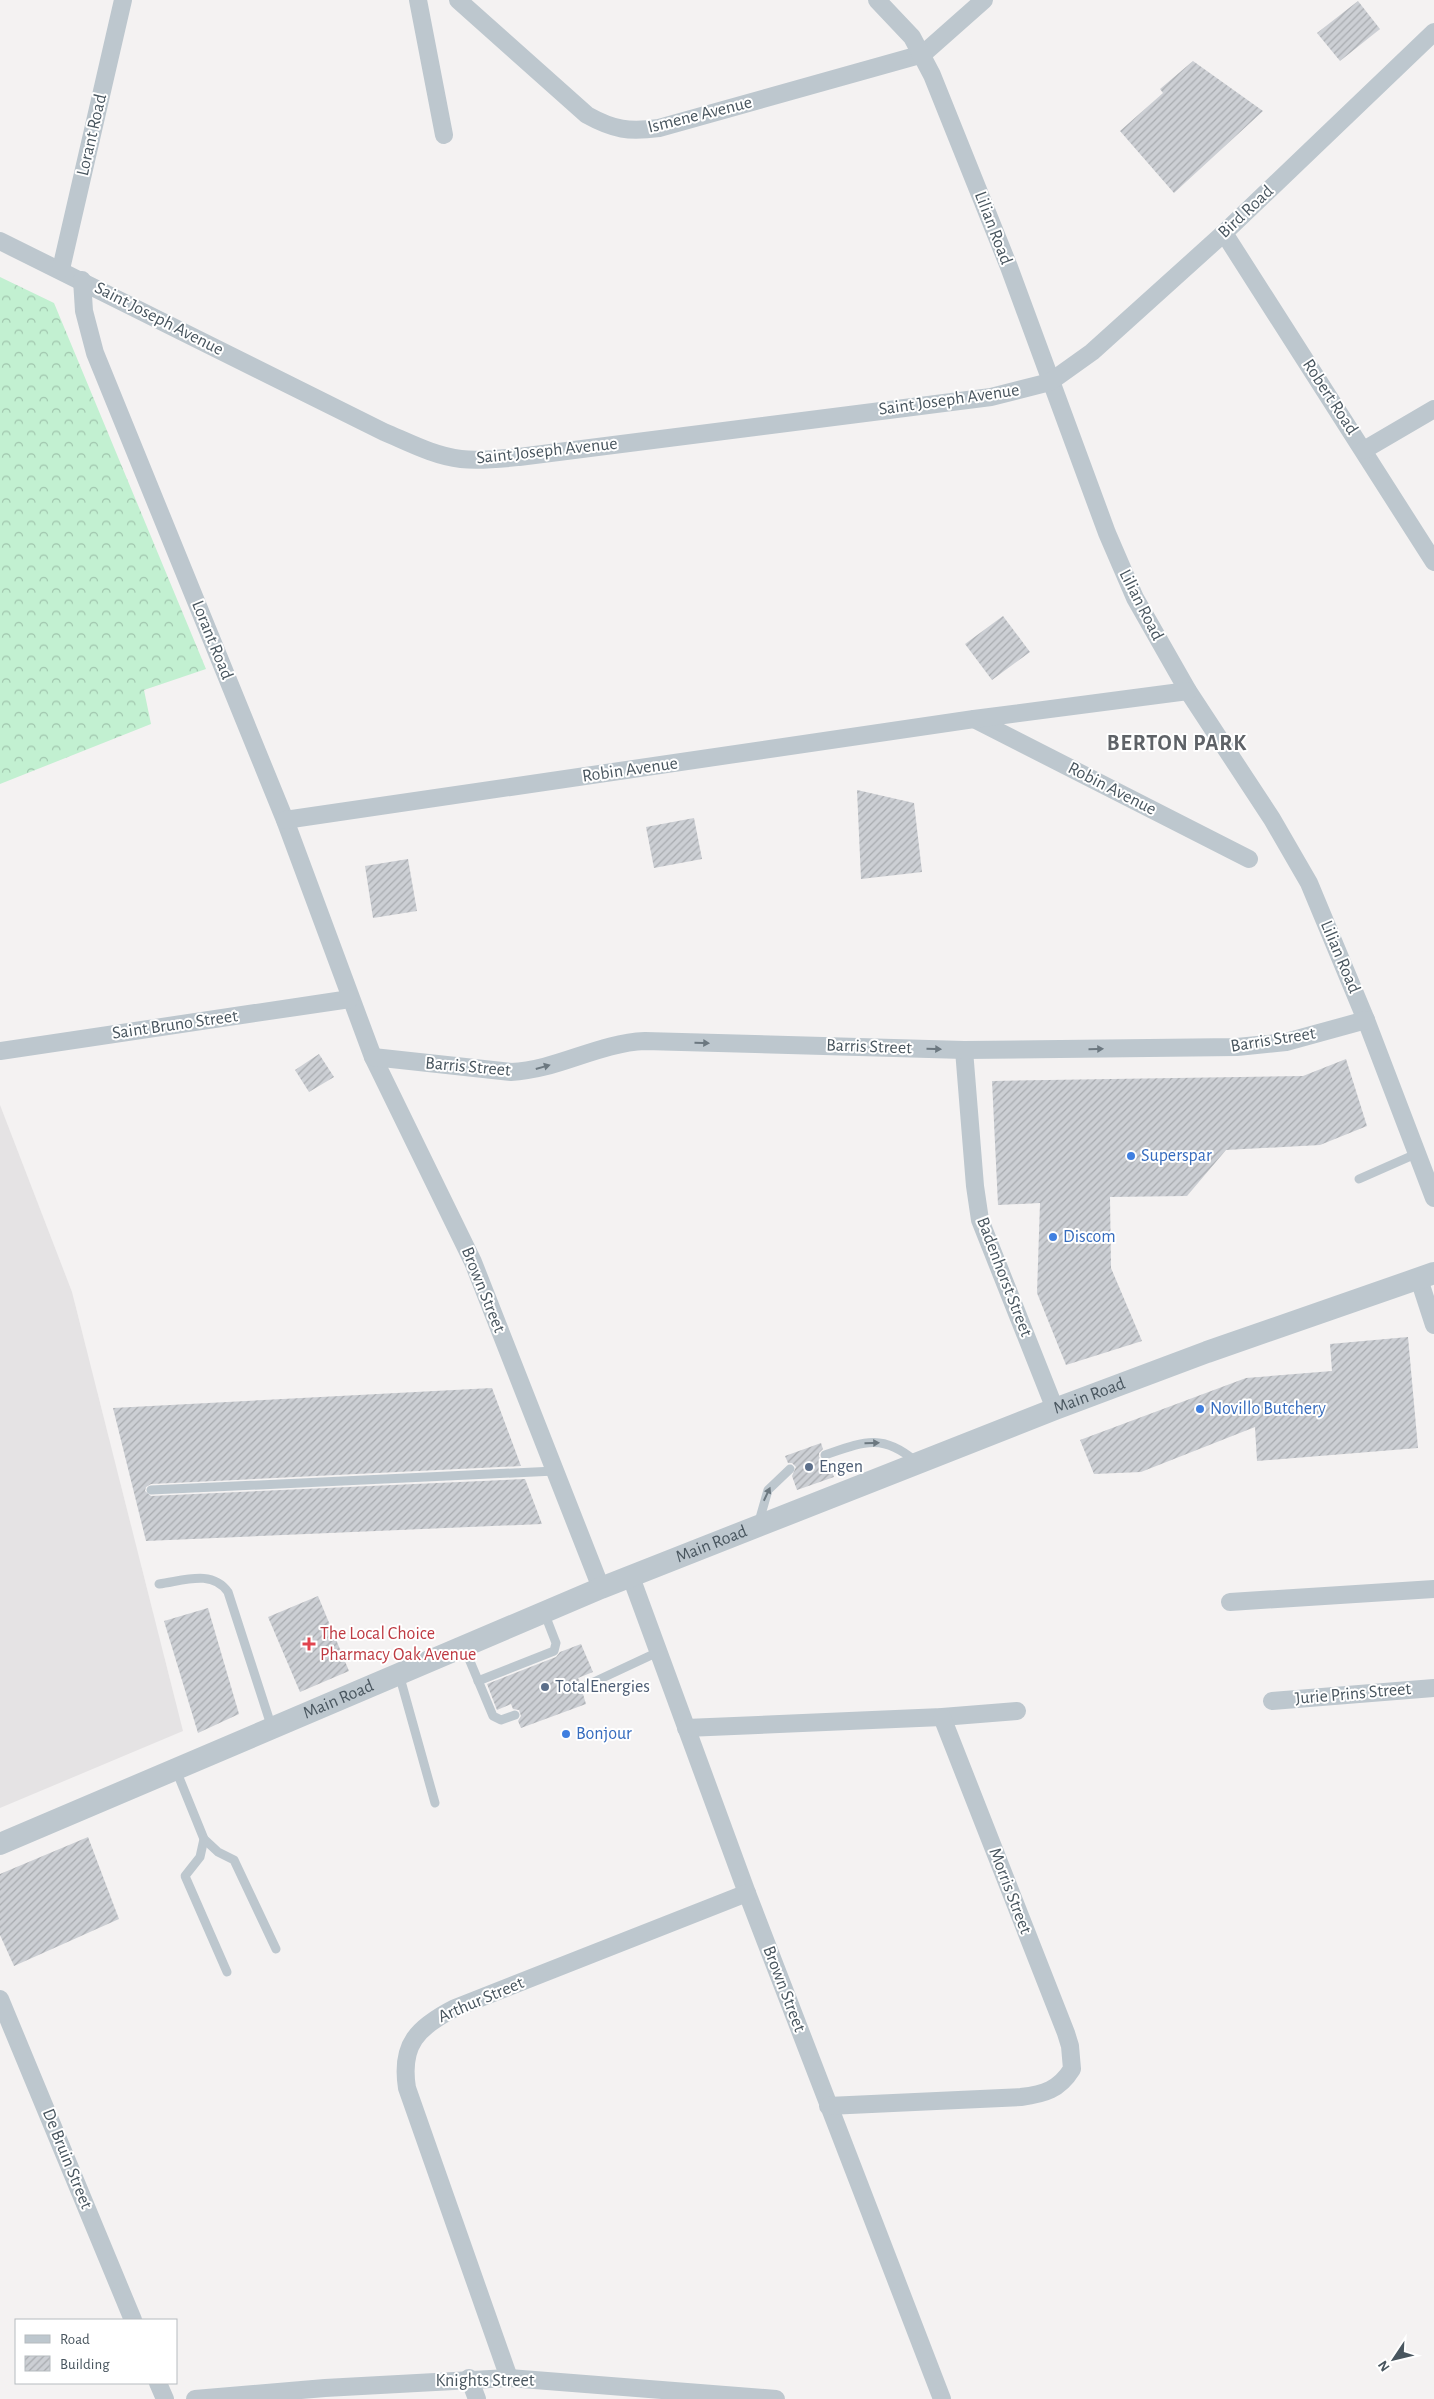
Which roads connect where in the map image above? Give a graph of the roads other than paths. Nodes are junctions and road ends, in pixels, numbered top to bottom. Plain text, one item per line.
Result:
1 (123, 0) edge
2 (418, 0) edge
3 (458, 0) edge
4 (877, 0) edge
5 (984, 0) edge
6 (1434, 32) edge
7 (923, 54) junction
8 (444, 135) dead end
9 (1224, 232) junction
10 (0, 241) edge
11 (61, 269) junction
12 (82, 280) junction
13 (1050, 382) junction
14 (1434, 409) edge
15 (1364, 450) junction
16 (1434, 562) edge
17 (1188, 691) junction
18 (974, 720) junction
19 (285, 820) junction
20 (1249, 859) dead end
21 (350, 999) junction
22 (1366, 1020) junction
23 (0, 1050) edge
24 (964, 1050) junction
25 (373, 1057) junction
26 (1418, 1153) junction
27 (1359, 1179) dead end
28 (1434, 1198) edge
29 (1426, 1276) edge
30 (1434, 1325) edge
31 (1056, 1409) junction
32 (825, 1455) dead end
33 (918, 1464) junction
34 (790, 1469) dead end
35 (555, 1471) junction
36 (151, 1490) dead end
37 (758, 1527) junction
38 (631, 1577) junction
39 (159, 1584) dead end
40 (602, 1588) junction
41 (1434, 1589) edge
42 (1230, 1602) dead end
43 (544, 1612) junction
44 (463, 1646) junction
45 (658, 1652) junction
46 (399, 1674) junction
47 (478, 1681) junction
48 (582, 1688) dead end
49 (1434, 1688) edge
50 (1272, 1701) dead end
51 (1017, 1710) dead end
52 (515, 1715) dead end
53 (942, 1717) junction
54 (272, 1728) junction
55 (686, 1728) junction
56 (176, 1769) junction
57 (435, 1803) dead end
58 (204, 1839) junction
59 (0, 1844) edge
60 (748, 1893) junction
61 (276, 1950) dead end
62 (227, 1972) dead end
63 (0, 1999) edge
64 (828, 2106) junction
65 (133, 2319) edge
66 (469, 2378) junction
67 (509, 2378) junction
68 (158, 2384) edge
69 (650, 2394) edge
70 (165, 2399) edge
71 (195, 2399) edge
72 (477, 2399) edge
73 (776, 2399) edge
74 (942, 2399) edge

1 - 11 street, Lorant Road
2 - 8 street
3 - 7 street, Ismene Avenue
4 - 7 street, Lilian Road
5 - 7 street
6 - 9 street, Bird Road
7 - 13 street, Lilian Road
9 - 13 street, Bird Road
9 - 15 street, Robert Road
10 - 11 street, Saint Joseph Avenue
11 - 12 street, Saint Joseph Avenue
12 - 13 street, Saint Joseph Avenue
12 - 19 street, Lorant Road
13 - 17 street, Lilian Road
14 - 15 street
15 - 16 street, Robert Road
17 - 18 street, Robin Avenue
17 - 22 street, Lilian Road
18 - 19 street, Robin Avenue
18 - 20 street, Robin Avenue
19 - 21 street, Lorant Road
21 - 23 street, Saint Bruno Street
21 - 25 street, Brown Street
24 -> 22 street, Barris Street
22 - 26 street, Lilian Road
25 -> 24 street, Barris Street
24 - 31 street, Badenhorst Street
25 - 35 street, Brown Street
26 - 27 lane
26 - 28 street, Lilian Road
29 - 30 street
29 - 31 street, Main Road
31 - 33 street, Main Road
32 -> 33 lane
33 - 37 street, Main Road
37 -> 34 lane
35 - 36 lane
35 - 40 street, Brown Street
37 - 38 street, Main Road
38 - 40 street, Main Road
38 - 45 street, Brown Street
39 - 54 lane
40 - 43 street, Main Road
41 - 42 street
43 - 44 street, Main Road
43 - 47 lane
44 - 46 street, Main Road
44 - 47 lane
45 - 48 lane
45 - 55 street, Brown Street
46 - 54 street, Main Road
46 - 57 lane
47 - 52 lane
49 - 50 street, Jurie Prins Street
51 - 53 street
53 - 55 street
53 - 64 street, Morris Street
54 - 56 street, Main Road
55 - 60 street, Brown Street
56 - 58 lane
56 - 59 street, Main Road
58 - 61 lane
58 - 62 lane
60 - 64 street, Brown Street
60 - 67 street, Arthur Street
63 - 65 street, De Bruin Street
64 - 74 street, Brown Street
66 - 67 street, Knights Street
66 - 71 street, Knights Street
66 - 72 street
67 - 69 street, Knights Street
68 - 70 street
69 - 73 street, Knights Street

